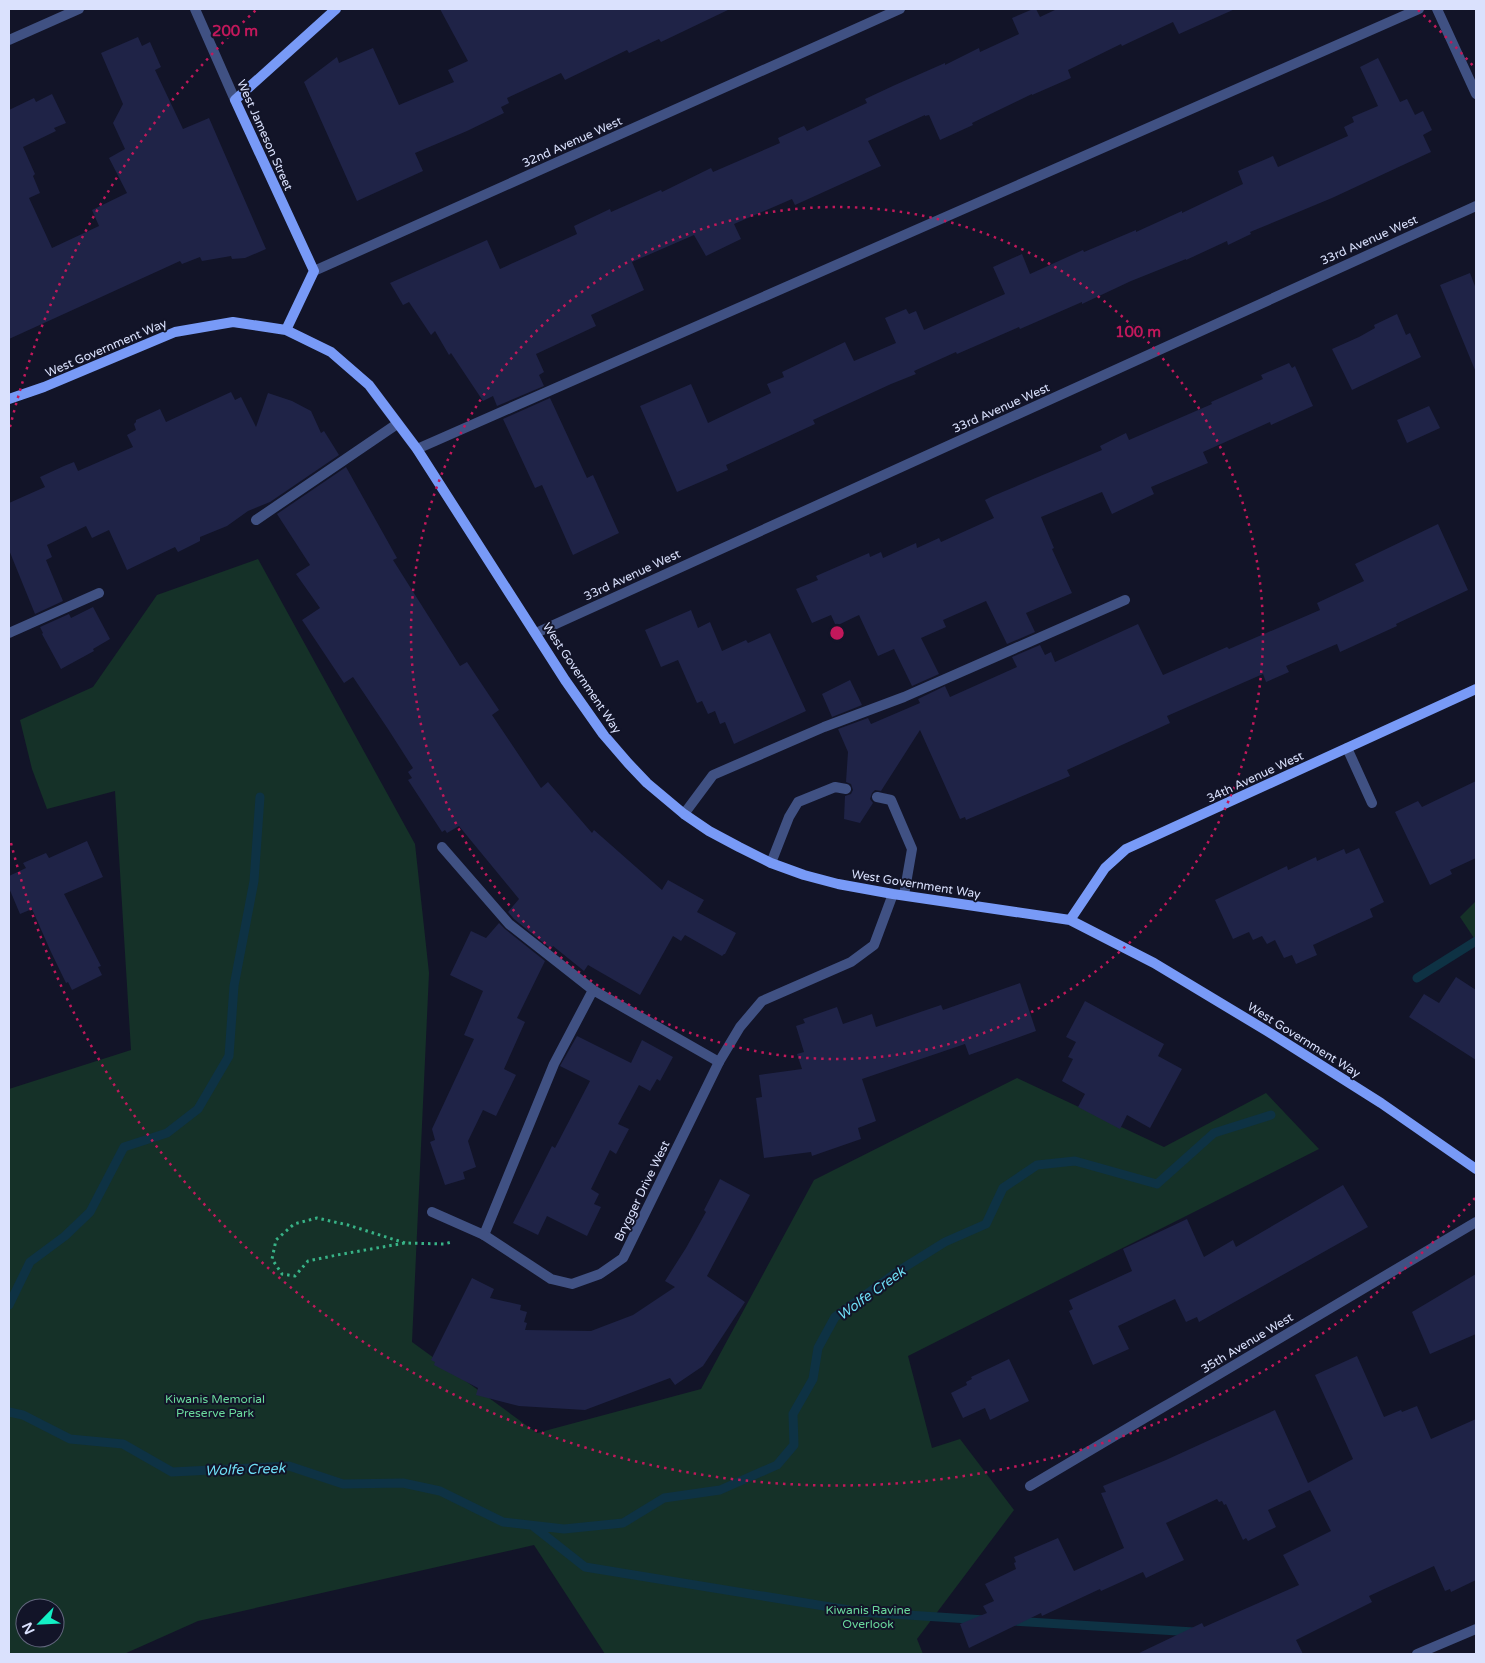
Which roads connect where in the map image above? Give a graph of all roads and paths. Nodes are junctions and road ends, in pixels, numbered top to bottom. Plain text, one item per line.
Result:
1 (79, 9) edge
2 (194, 9) edge
3 (336, 9) edge
4 (900, 9) edge
5 (1419, 9) edge
6 (1437, 9) edge
7 (9, 40) edge
8 (1476, 94) edge
9 (235, 100) junction
10 (1476, 206) edge
11 (314, 271) junction
12 (286, 330) junction
13 (9, 399) edge
14 (398, 424) junction
15 (417, 449) junction
16 (256, 520) dead end
17 (99, 593) dead end
18 (1125, 600) dead end
19 (9, 633) edge
20 (536, 633) junction
21 (1476, 689) edge
22 (1347, 748) junction
23 (846, 789) dead end
24 (877, 797) dead end
25 (1372, 803) dead end
26 (684, 814) junction
27 (442, 847) dead end
28 (771, 863) junction
29 (893, 894) junction
30 (904, 896) junction
31 (1070, 920) junction
32 (592, 990) junction
33 (719, 1062) junction
34 (1476, 1169) edge
35 (432, 1212) dead end
36 (1476, 1222) edge
37 (484, 1235) junction
38 (405, 1243) junction
39 (1030, 1486) dead end
40 (1476, 1629) edge
41 (1417, 1654) edge

1 - 7 street
2 - 9 street, West Jameson Street
3 - 9 main road
4 - 11 street, 32nd Avenue West
5 - 15 street
6 - 8 street
9 - 11 main road, West Jameson Street
10 - 20 street, 33rd Avenue West
11 - 12 main road
12 - 13 main road, West Government Way
12 - 14 main road, West Government Way
14 - 15 main road, West Government Way
14 - 16 street
15 - 20 main road, West Government Way
17 - 19 street
18 - 26 street
20 - 26 main road, West Government Way
21 - 22 main road, 34th Avenue West
22 - 25 street
22 - 31 main road, 34th Avenue West
23 - 28 street
24 - 30 street
26 - 28 main road, West Government Way
27 - 32 street
28 - 29 main road, West Government Way
29 - 30 main road, West Government Way
29 - 33 street, Brygger Drive West
30 - 31 main road, West Government Way
31 - 34 main road, West Government Way
32 - 33 street
32 - 37 street
33 - 37 street, Brygger Drive West
35 - 37 street, Brygger Drive West
36 - 39 street, 35th Avenue West
37 - 38 path
38 - 38 path
40 - 41 street

